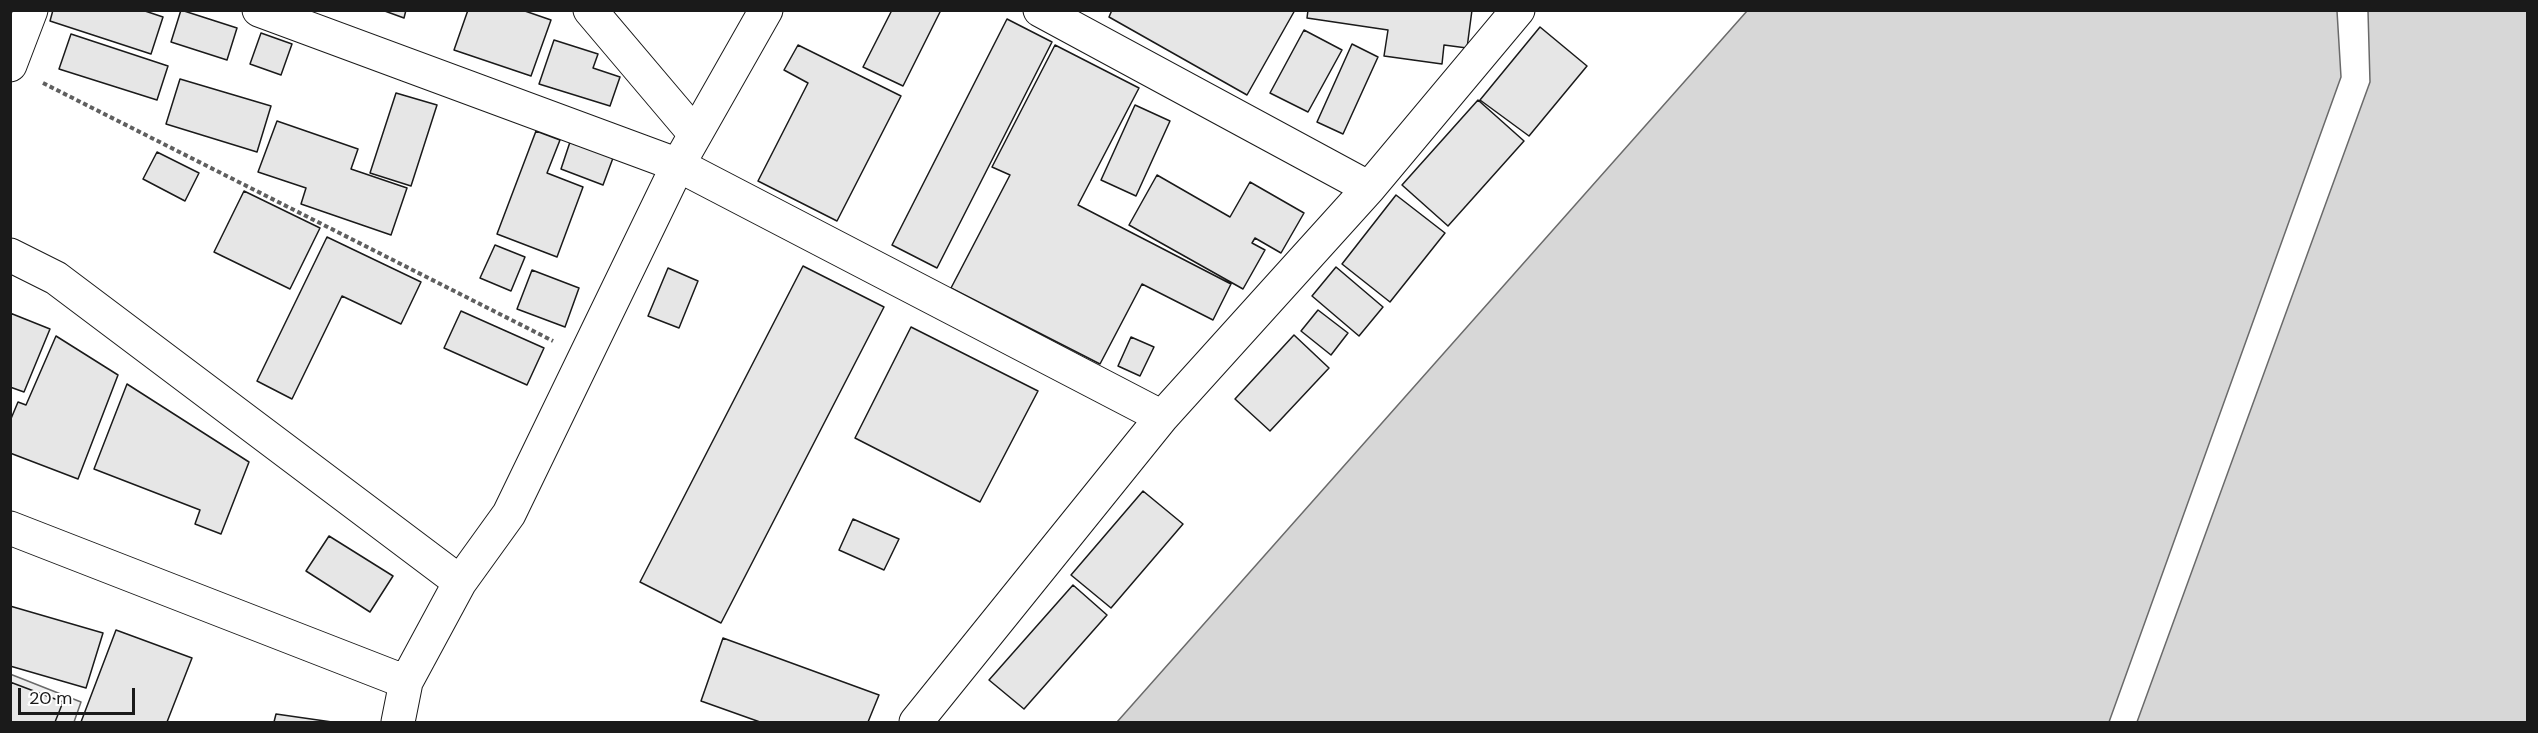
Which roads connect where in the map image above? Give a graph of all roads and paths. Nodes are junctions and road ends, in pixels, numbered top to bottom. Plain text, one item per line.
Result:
1 (31, 10) edge
2 (259, 10) edge
3 (590, 10) edge
4 (766, 10) edge
5 (1040, 10) edge
6 (1518, 10) edge
7 (21, 71) edge
8 (695, 134) junction
9 (678, 165) junction
10 (1369, 188) junction
11 (10, 255) edge
12 (585, 358) junction
13 (1162, 417) junction
14 (10, 528) edge
15 (460, 582) junction
16 (406, 682) junction
17 (398, 723) edge
18 (916, 723) edge

1 - 7 street
2 - 9 street
3 - 8 street
4 - 8 street
5 - 10 street
6 - 10 street
7 - 12 path
8 - 9 street
9 - 12 street
9 - 13 street
10 - 13 street
11 - 15 street
12 - 15 street
13 - 18 street
14 - 16 street
15 - 16 street
16 - 17 street

